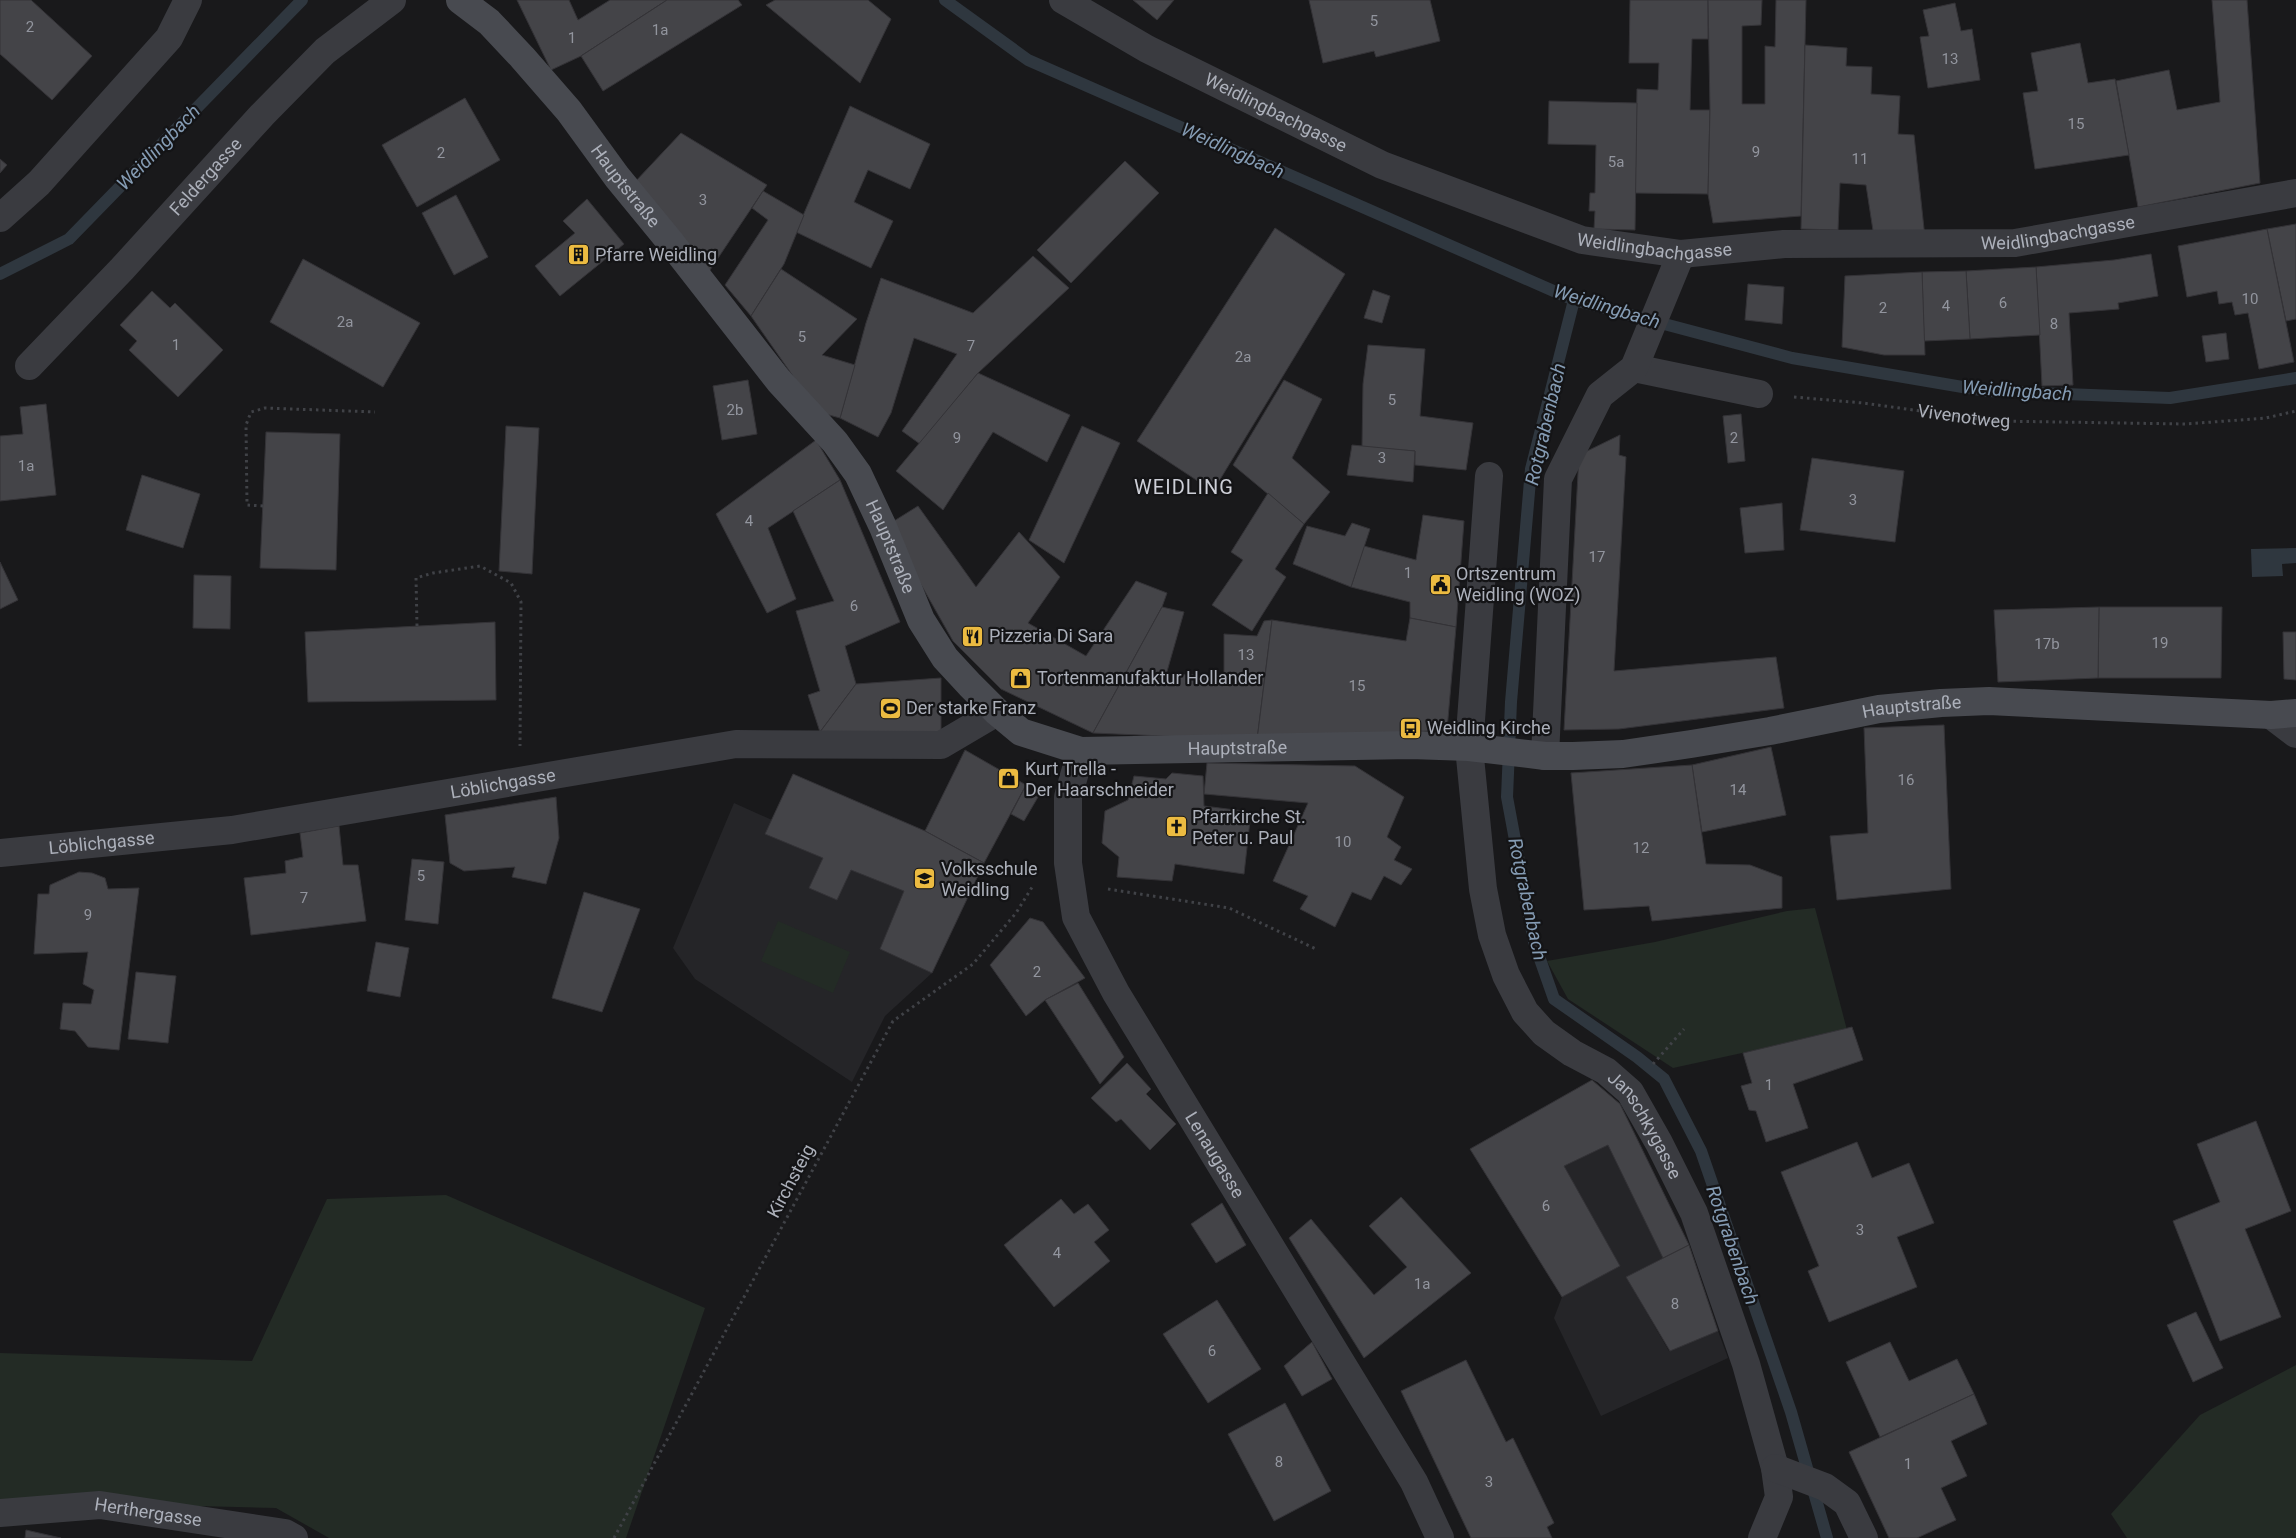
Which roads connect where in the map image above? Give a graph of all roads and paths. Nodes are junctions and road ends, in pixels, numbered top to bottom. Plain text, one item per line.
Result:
1 (188, 0) edge
2 (392, 0) edge
3 (460, 0) edge
4 (1064, 0) edge
5 (2296, 193) edge
6 (0, 218) edge
7 (1680, 254) junction
8 (1639, 355) junction
9 (29, 366) dead end
10 (1759, 394) joint
11 (374, 412) dead end
12 (2296, 412) edge
13 (1489, 476) dead end
14 (263, 506) dead end
15 (417, 626) dead end
16 (997, 712) junction
17 (2283, 714) edge
18 (2296, 734) edge
19 (1478, 748) junction
20 (1081, 751) junction
21 (520, 753) dead end
22 (1538, 755) junction
23 (0, 853) edge
24 (1035, 882) dead end
25 (1104, 887) dead end
26 (1316, 949) dead end
27 (1684, 1029) dead end
28 (1655, 1062) dead end
29 (1774, 1468) junction
30 (0, 1513) edge
31 (294, 1538) edge
32 (614, 1538) edge
33 (1440, 1538) edge
34 (1762, 1538) edge
35 (1864, 1538) edge

1 - 6 street
2 - 9 street, Feldergasse
3 - 16 main road, Hauptstraße
4 - 7 street, Weidlingbachgasse
5 - 7 street, Weidlingbachgasse
7 - 8 street
8 - 10 street
8 - 22 street
10 - 12 path, Vivenotweg
11 - 14 path
13 - 19 street, Janschkygasse
15 - 21 path
16 - 20 main road, Hauptstraße
16 - 23 street, Löblichgasse
17 - 18 street
17 - 22 main road, Hauptstraße
19 - 20 main road, Hauptstraße
19 - 22 main road, Hauptstraße
19 - 29 street, Janschkygasse
20 - 33 street, Lenaugasse
24 - 32 path, Kirchsteig
25 - 26 path
27 - 28 path
29 - 34 street, Janschkygasse
29 - 35 street
30 - 31 street, Herthergasse

